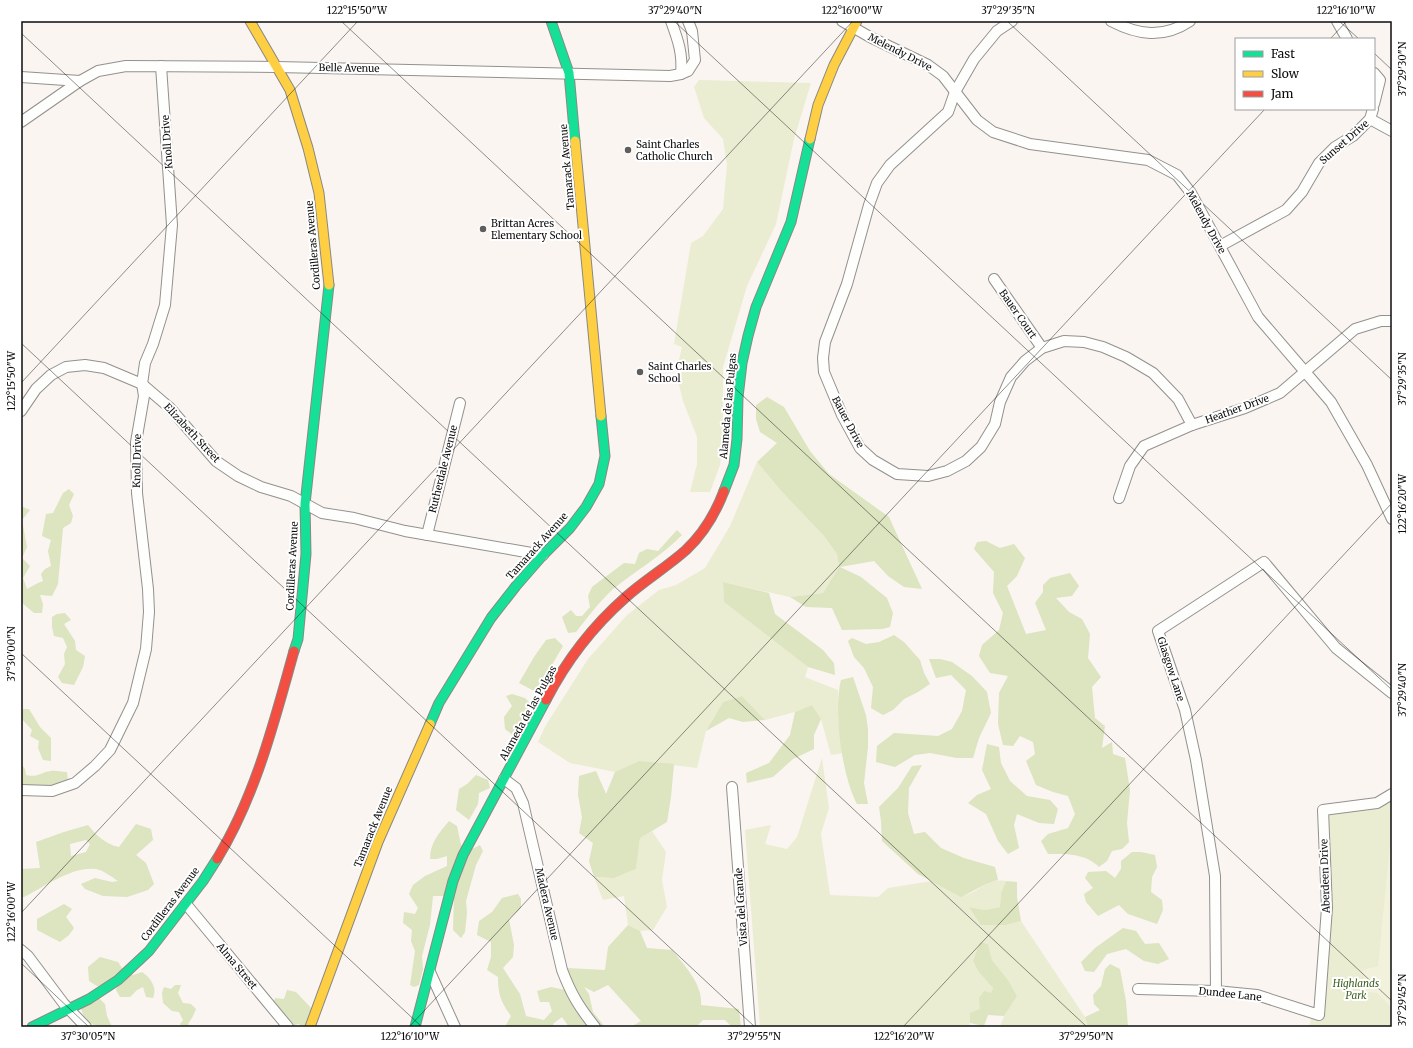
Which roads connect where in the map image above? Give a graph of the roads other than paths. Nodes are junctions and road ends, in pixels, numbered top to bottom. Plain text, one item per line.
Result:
1 (250, 21) edge
2 (551, 21) edge
3 (671, 21) edge
4 (688, 21) edge
5 (842, 21) edge
6 (1012, 21) edge
7 (1111, 21) edge
8 (1190, 21) edge
9 (1337, 21) edge
10 (855, 24) edge
11 (1346, 38) edge
12 (161, 66) junction
13 (276, 67) junction
14 (570, 73) junction
15 (681, 74) junction
16 (1375, 74) edge
17 (21, 77) edge
18 (80, 81) junction
19 (955, 92) junction
20 (1375, 100) edge
21 (1371, 114) edge
22 (21, 122) edge
23 (1392, 131) edge
24 (1220, 246) junction
25 (994, 279) dead end
26 (1392, 321) edge
27 (1042, 348) junction
28 (1306, 372) junction
29 (142, 384) junction
30 (460, 403) dead end
31 (21, 411) edge
32 (1192, 425) junction
33 (1119, 498) dead end
34 (306, 504) junction
35 (1392, 519) edge
36 (427, 535) junction
37 (543, 555) junction
38 (1392, 693) edge
39 (504, 779) junction
40 (732, 787) dead end
41 (21, 790) edge
42 (1392, 794) edge
43 (186, 904) junction
44 (21, 950) edge
45 (430, 972) junction
46 (1138, 989) dead end
47 (1216, 992) junction
48 (69, 1009) junction
49 (1319, 1015) joint
50 (32, 1027) edge
51 (86, 1027) edge
52 (288, 1027) edge
53 (310, 1027) edge
54 (415, 1027) edge
55 (455, 1027) edge
56 (595, 1027) edge
57 (750, 1027) edge

1 - 13 street, Cordilleras Avenue
2 - 14 street, Tamarack Avenue
3 - 15 street
4 - 15 street
5 - 10 street, Melendy Drive
6 - 19 street, Bauer Drive
7 - 8 street
9 - 11 street
10 - 19 street, Melendy Drive
10 - 39 street, Alameda de las Pulgas
12 - 13 street, Belle Avenue
12 - 18 street, Belle Avenue
12 - 29 street, Knoll Drive
13 - 14 street, Belle Avenue
13 - 34 street, Cordilleras Avenue
14 - 15 street, Belle Avenue
14 - 37 street, Tamarack Avenue
16 - 20 street
17 - 18 street
18 - 22 street, Belle Avenue
19 - 24 street, Melendy Drive
19 - 27 street, Bauer Drive
21 - 23 street
21 - 24 street, Sunset Drive
24 - 28 street, Melendy Drive
25 - 27 street, Bauer Court
26 - 28 street, Heather Drive
27 - 32 street, Bauer Drive
28 - 32 street, Heather Drive
28 - 35 street, Melendy Drive
29 - 31 street, Elizabeth Street
29 - 34 street, Elizabeth Street
29 - 41 street, Knoll Drive
30 - 36 street, Rutherdale Avenue
32 - 33 street, Heather Drive
34 - 36 street, Elizabeth Street
34 - 43 street, Cordilleras Avenue
36 - 37 street, Elizabeth Street
37 - 53 street, Tamarack Avenue
38 - 47 street, Glasgow Lane
39 - 45 street, Alameda de las Pulgas
39 - 56 street, Madera Avenue
40 - 57 street, Vista del Grande
42 - 49 street, Aberdeen Drive
43 - 48 street, Cordilleras Avenue
43 - 52 street, Alma Street
44 - 48 street
45 - 54 street, Alameda de las Pulgas
45 - 55 street
46 - 47 street, Dundee Lane
47 - 49 street, Dundee Lane
48 - 50 street, Cordilleras Avenue
48 - 51 street

